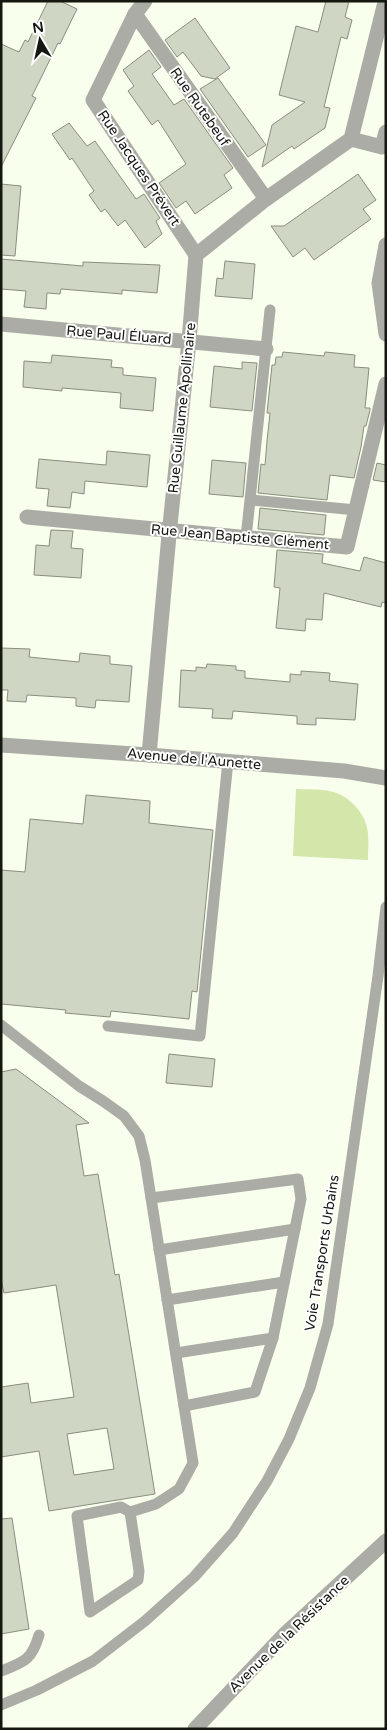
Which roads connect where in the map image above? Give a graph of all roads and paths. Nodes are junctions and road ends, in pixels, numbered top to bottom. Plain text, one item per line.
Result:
1 (145, 1) edge
2 (383, 5) edge
3 (135, 14) junction
4 (386, 132) edge
5 (351, 139) junction
6 (384, 153) edge
7 (266, 199) junction
8 (386, 245) edge
9 (196, 255) junction
10 (270, 310) dead end
11 (1, 324) edge
12 (386, 334) edge
13 (189, 341) junction
14 (266, 349) junction
15 (386, 384) edge
16 (251, 500) junction
17 (356, 510) junction
18 (27, 517) dead end
19 (169, 530) junction
20 (246, 538) junction
21 (1, 745) edge
22 (149, 754) junction
23 (228, 761) junction
24 (386, 778) edge
25 (386, 907) edge
26 (1, 1025) edge
27 (108, 1026) dead end
28 (151, 1198) junction
29 (295, 1229) junction
30 (159, 1250) junction
31 (284, 1282) junction
32 (167, 1300) junction
33 (273, 1338) junction
34 (176, 1353) junction
35 (184, 1406) junction
36 (130, 1512) junction
37 (386, 1541) edge
38 (40, 1635) dead end
39 (1, 1671) edge
40 (1, 1705) edge
41 (195, 1729) edge

1 - 3 street, Rue Jacques Prévert
2 - 5 street
3 - 7 street, Rue Rutebeuf
3 - 9 street, Rue Jacques Prévert
4 - 6 street
5 - 6 street
5 - 7 street
7 - 9 street
8 - 12 street
9 - 13 street, Rue Guillaume Apollinaire
10 - 14 lane
11 - 13 street, Rue Paul Éluard
13 - 14 street, Rue Paul Éluard
13 - 19 street, Rue Guillaume Apollinaire
14 - 16 lane
15 - 17 street, Rue Jean Baptiste Clément
16 - 17 lane
16 - 20 lane
17 - 20 street, Rue Jean Baptiste Clément
18 - 19 street, Rue Jean Baptiste Clément
19 - 20 street, Rue Jean Baptiste Clément
19 - 22 street, Rue Guillaume Apollinaire
21 - 22 street, Avenue de l'Aunette
22 - 23 street, Avenue de l'Aunette
23 - 24 street, Avenue de l'Aunette
23 - 27 lane
25 - 40 lane, Voie Transports Urbains
26 - 28 lane
28 - 29 lane
28 - 30 lane
29 - 30 lane
29 - 31 lane
30 - 32 lane
31 - 32 lane
31 - 33 lane
32 - 34 lane
33 - 34 lane
33 - 35 lane
34 - 35 lane
35 - 36 lane
36 - 36 lane
37 - 41 street, Avenue de la Résistance
38 - 39 lane

